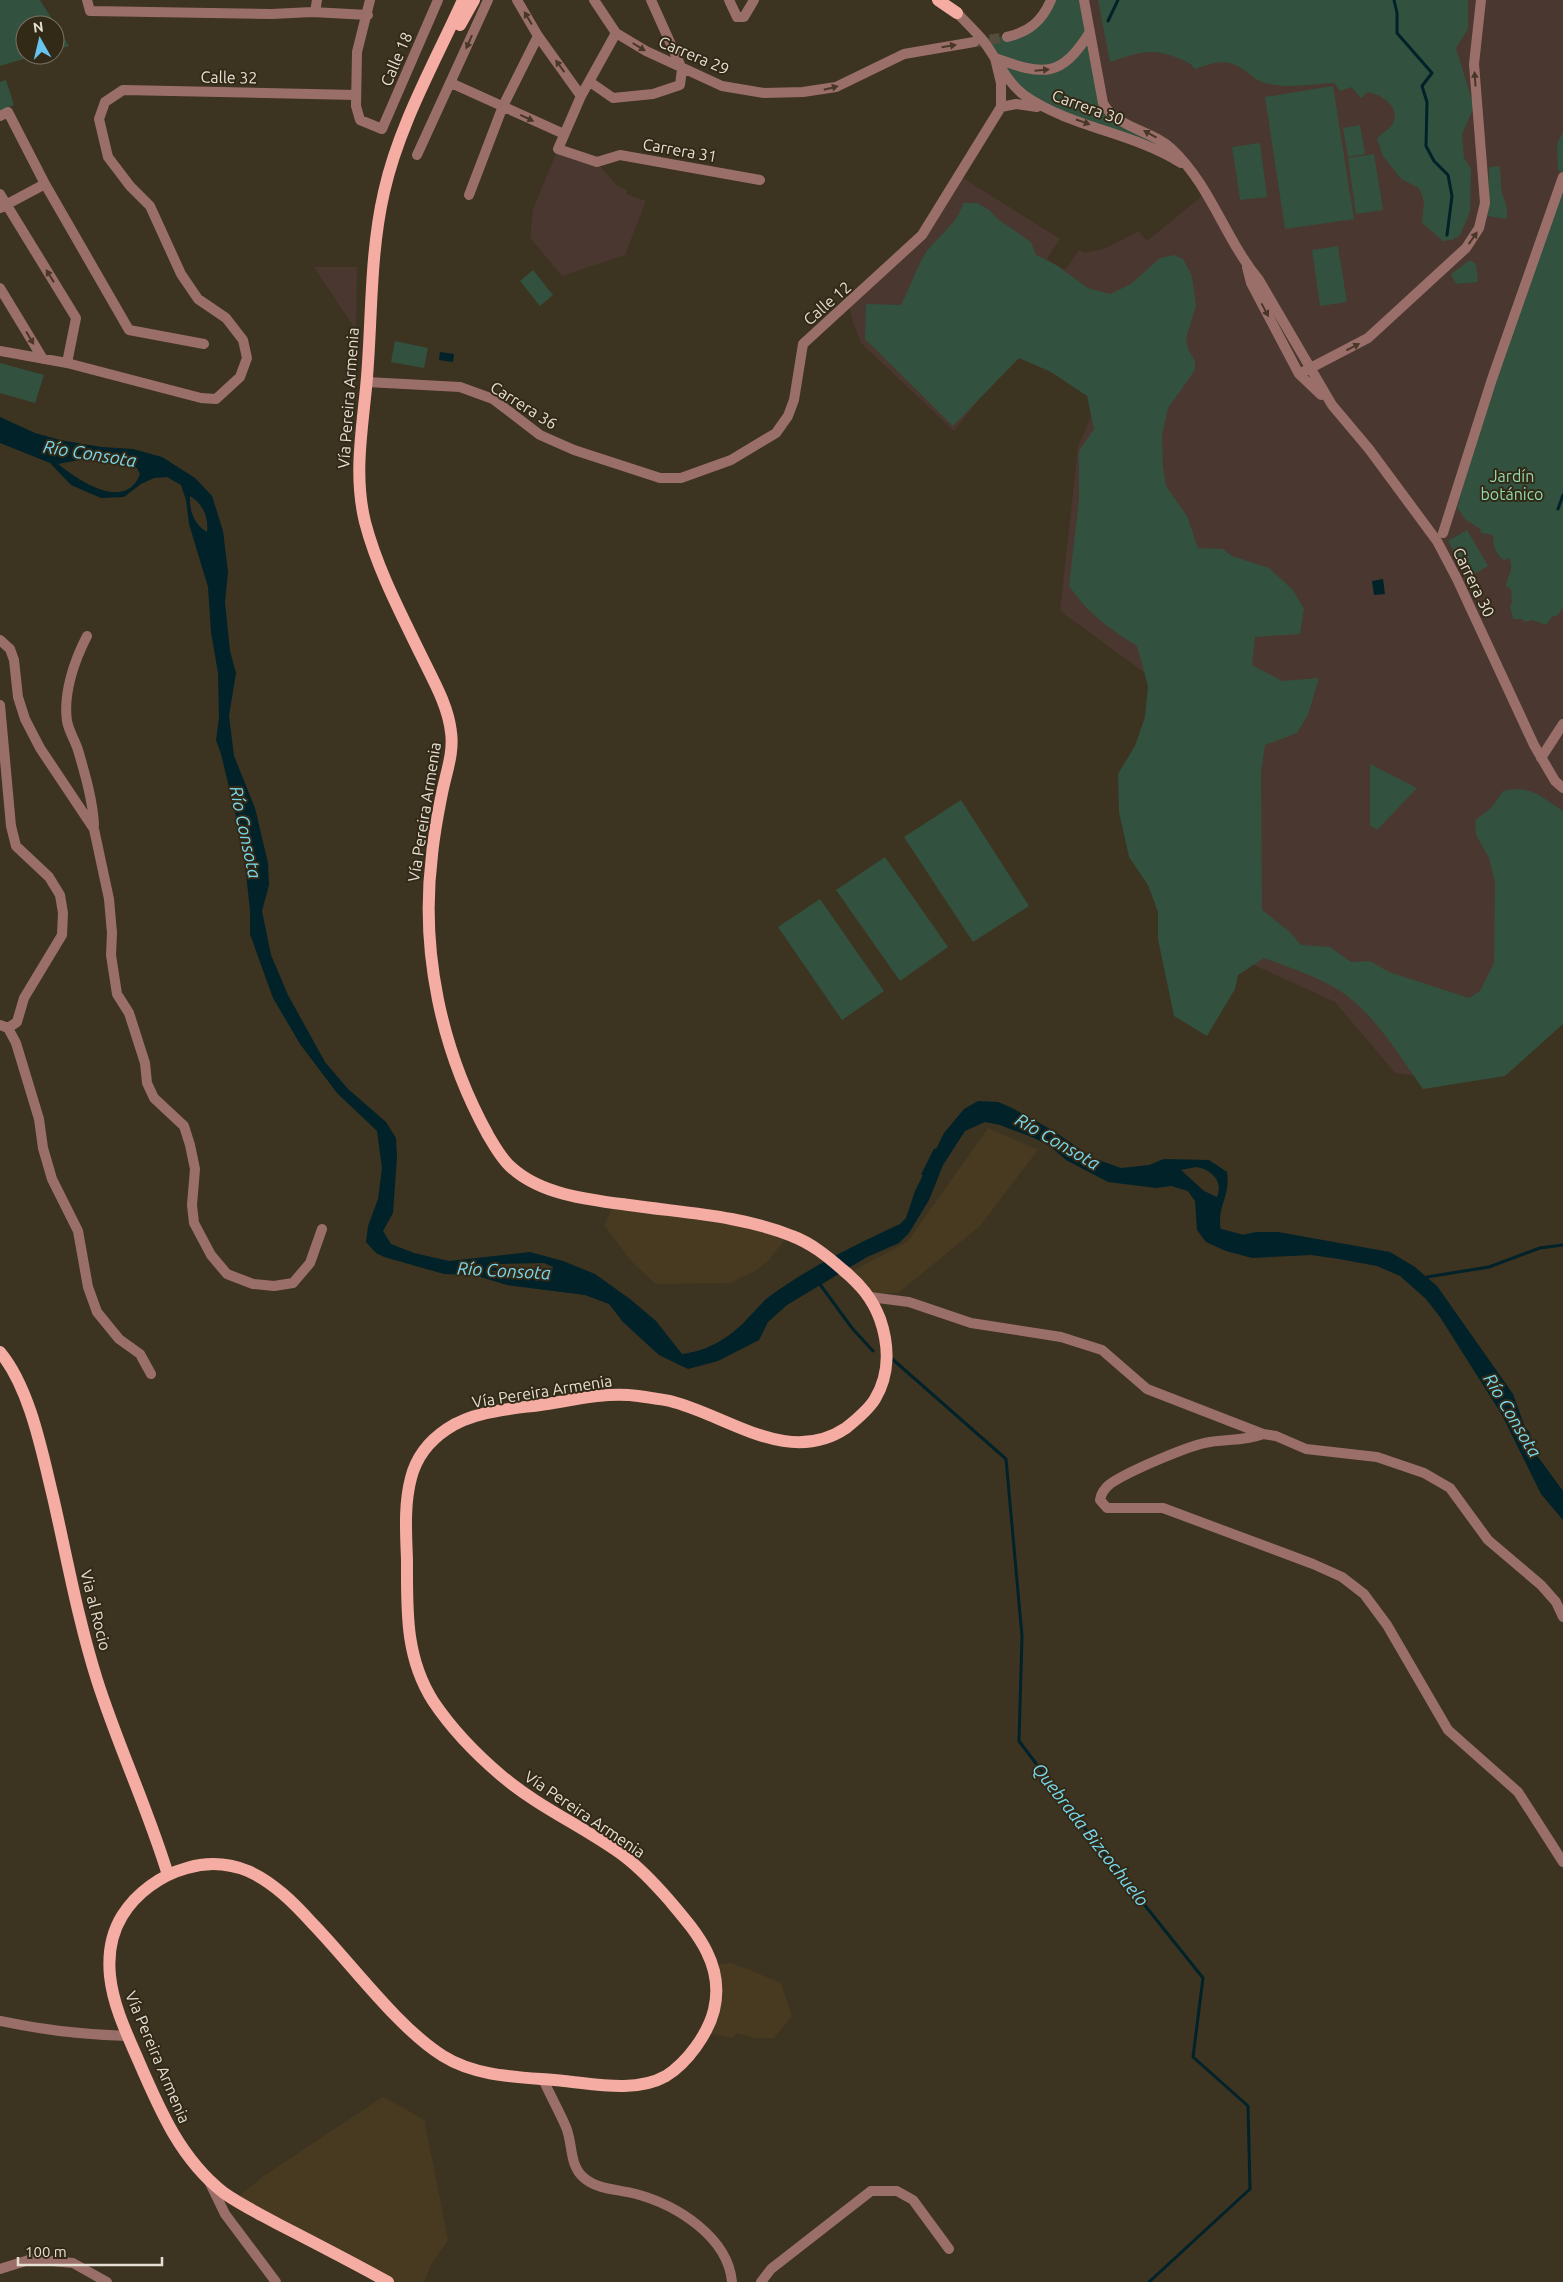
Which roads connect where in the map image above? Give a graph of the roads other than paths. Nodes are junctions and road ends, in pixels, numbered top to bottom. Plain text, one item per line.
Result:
1 (86, 0) edge
2 (317, 0) edge
3 (370, 0) edge
4 (438, 0) edge
5 (463, 0) edge
6 (474, 0) edge
7 (488, 0) edge
8 (517, 0) edge
9 (594, 0) edge
10 (650, 0) edge
11 (729, 0) edge
12 (754, 0) edge
13 (938, 0) edge
14 (1051, 0) edge
15 (1481, 0) edge
16 (1084, 1) edge
17 (957, 6) edge
18 (315, 12) junction
19 (368, 15) junction
20 (1090, 32) junction
21 (616, 33) junction
22 (538, 36) junction
23 (1007, 38) tunnel mouth
24 (974, 42) tunnel mouth
25 (439, 53) junction
26 (995, 58) junction
27 (682, 68) junction
28 (590, 82) junction
29 (451, 83) junction
30 (356, 95) junction
31 (582, 96) junction
32 (503, 106) junction
33 (1001, 107) junction
34 (1045, 109) junction
35 (0, 116) edge
36 (564, 134) junction
37 (417, 155) dead end
38 (1186, 166) junction
39 (1563, 177) edge
40 (760, 180) dead end
41 (45, 184) junction
42 (0, 194) edge
43 (470, 195) dead end
44 (3, 207) edge
45 (1247, 266) junction
46 (0, 288) edge
47 (204, 344) dead end
48 (1, 350) edge
49 (43, 359) junction
50 (67, 363) junction
51 (1309, 367) junction
52 (1299, 374) junction
53 (367, 382) junction
54 (1332, 405) junction
55 (660, 478) joint
56 (1443, 533) dead end
57 (87, 636) dead end
58 (0, 640) edge
59 (0, 705) edge
60 (1563, 724) edge
61 (1541, 758) junction
62 (1563, 788) edge
63 (94, 829) junction
64 (4, 1027) edge
65 (322, 1229) dead end
66 (870, 1297) junction
67 (0, 1352) edge
68 (150, 1374) dead end
69 (1263, 1434) junction
70 (1563, 1617) edge
71 (1563, 1862) edge
72 (168, 1875) junction
73 (0, 2020) edge
74 (128, 2036) junction
75 (543, 2079) junction
76 (209, 2179) junction
77 (949, 2249) dead end
78 (0, 2269) edge
79 (107, 2282) edge
80 (276, 2282) edge
81 (388, 2282) edge
82 (732, 2282) edge
83 (761, 2282) edge

1 - 18 street
2 - 18 street
3 - 19 street
4 - 30 street, Calle 18
5 - 25 main road, Vía Pereira Armenia
6 - 25 main road, Vía Pereira Armenia
7 -> 29 street
22 -> 8 street
9 - 21 street, Carrera 29
10 - 27 street
11 - 12 street
13 - 17 main road
14 - 23 street
51 -> 15 street
16 - 20 street, Carrera 30
17 - 26 street
18 - 19 street
19 - 30 street
26 -> 20 street
38 -> 20 street, Carrera 30
21 -> 27 street, Carrera 29
21 - 28 street
31 -> 22 street
22 - 32 street
27 -> 24 street, Carrera 29
25 - 53 main road, Vía Pereira Armenia
26 - 33 street
26 - 34 street, Carrera 30
27 - 28 street
28 - 31 street
29 - 32 street
29 - 37 street
30 - 50 street, Calle 32
31 - 36 street
32 -> 36 street
32 - 43 street
33 - 34 street
33 - 55 street, Calle 12
34 -> 38 street, Carrera 30
35 - 41 street
36 - 40 street, Carrera 31
38 - 45 street, Carrera 30
39 - 56 street
41 - 44 street
41 - 47 street
42 - 44 street
50 -> 44 street
45 - 51 street, Carrera 30
45 -> 52 street, Carrera 30
46 -> 49 street
48 - 49 street
49 - 50 street
51 - 52 street
51 - 54 street, Carrera 30
52 - 54 street, Carrera 30
53 - 55 street, Carrera 36
53 - 66 main road, Vía Pereira Armenia
54 - 61 street, Carrera 30
57 - 63 street
58 - 63 street
59 - 64 street
60 - 61 street
61 - 62 street, Carrera 30
63 - 65 street
64 - 68 street
66 - 69 street
66 - 75 main road, Vía Pereira Armenia
67 - 72 main road, Via al Rocio
69 - 70 street
69 - 71 street
72 - 74 main road, Vía Pereira Armenia
72 - 75 main road, Vía Pereira Armenia
73 - 74 street
74 - 76 main road, Vía Pereira Armenia
75 - 82 street
76 - 80 street
76 - 81 main road, Vía Pereira Armenia
77 - 83 street
78 - 79 street

